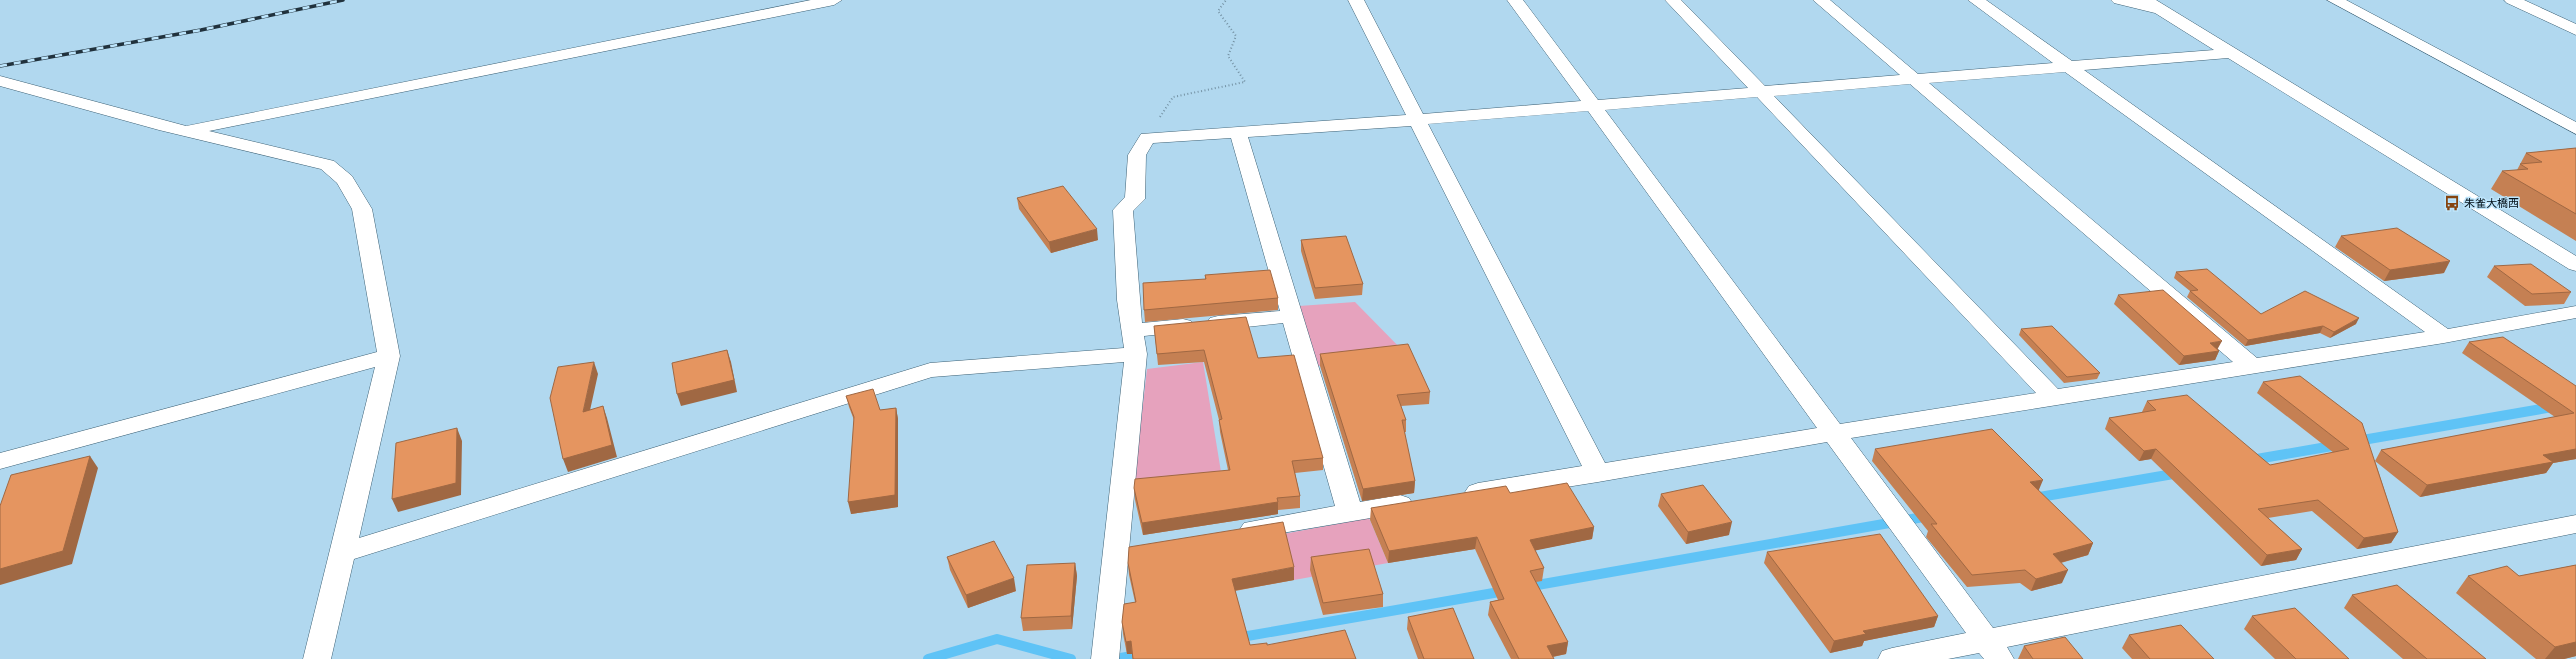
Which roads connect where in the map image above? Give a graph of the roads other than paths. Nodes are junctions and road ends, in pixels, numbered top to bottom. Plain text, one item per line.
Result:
1 (834, 0) edge
2 (1356, 0) edge
3 (1514, 0) edge
4 (1673, 0) edge
5 (1821, 0) edge
6 (1976, 0) edge
7 (2120, 0) edge
8 (2335, 0) edge
9 (2512, 0) edge
10 (2159, 3) edge
11 (2576, 30) edge
12 (2232, 53) junction
13 (2070, 67) junction
14 (1914, 79) junction
15 (0, 81) edge
16 (18, 86) junction
17 (0, 88) edge
18 (1759, 91) junction
19 (1591, 106) junction
20 (1417, 120) junction
21 (2576, 128) edge
22 (188, 130) junction
23 (1238, 132) junction
24 (2576, 265) edge
25 (2576, 312) edge
26 (1292, 316) junction
27 (2444, 336) junction
28 (1135, 343) junction
29 (390, 356) junction
30 (2252, 366) junction
31 (2053, 397) junction
32 (1836, 434) junction
33 (0, 461) edge
34 (1598, 474) junction
35 (1457, 495) edge
36 (1425, 500) edge
37 (1350, 513) junction
38 (2576, 524) edge
39 (1232, 532) edge
40 (342, 553) junction
41 (1993, 649) edge
42 (317, 659) edge
43 (1105, 659) edge
44 (1892, 659) edge

1 - 22 street
2 - 20 street
3 - 19 street
4 - 18 street
5 - 14 street
6 - 13 street
7 - 10 street
8 - 21 street
9 - 11 street
10 - 12 street
12 - 13 street
12 - 24 street
13 - 14 street
13 - 27 street
14 - 18 street
14 - 30 street
15 - 16 street
16 - 17 street
16 - 22 street
18 - 19 street
18 - 31 street
19 - 20 street
19 - 32 street
20 - 23 street
20 - 34 street
22 - 29 street
23 - 26 street
23 - 28 street
25 - 27 street
26 - 28 street
26 - 37 street
27 - 30 street
28 - 40 street
28 - 43 street
29 - 33 street
29 - 40 street
30 - 31 street
31 - 32 street
32 - 34 street
32 - 41 street
34 - 35 street
36 - 37 street
37 - 39 street
38 - 41 street
40 - 42 street
41 - 44 street

